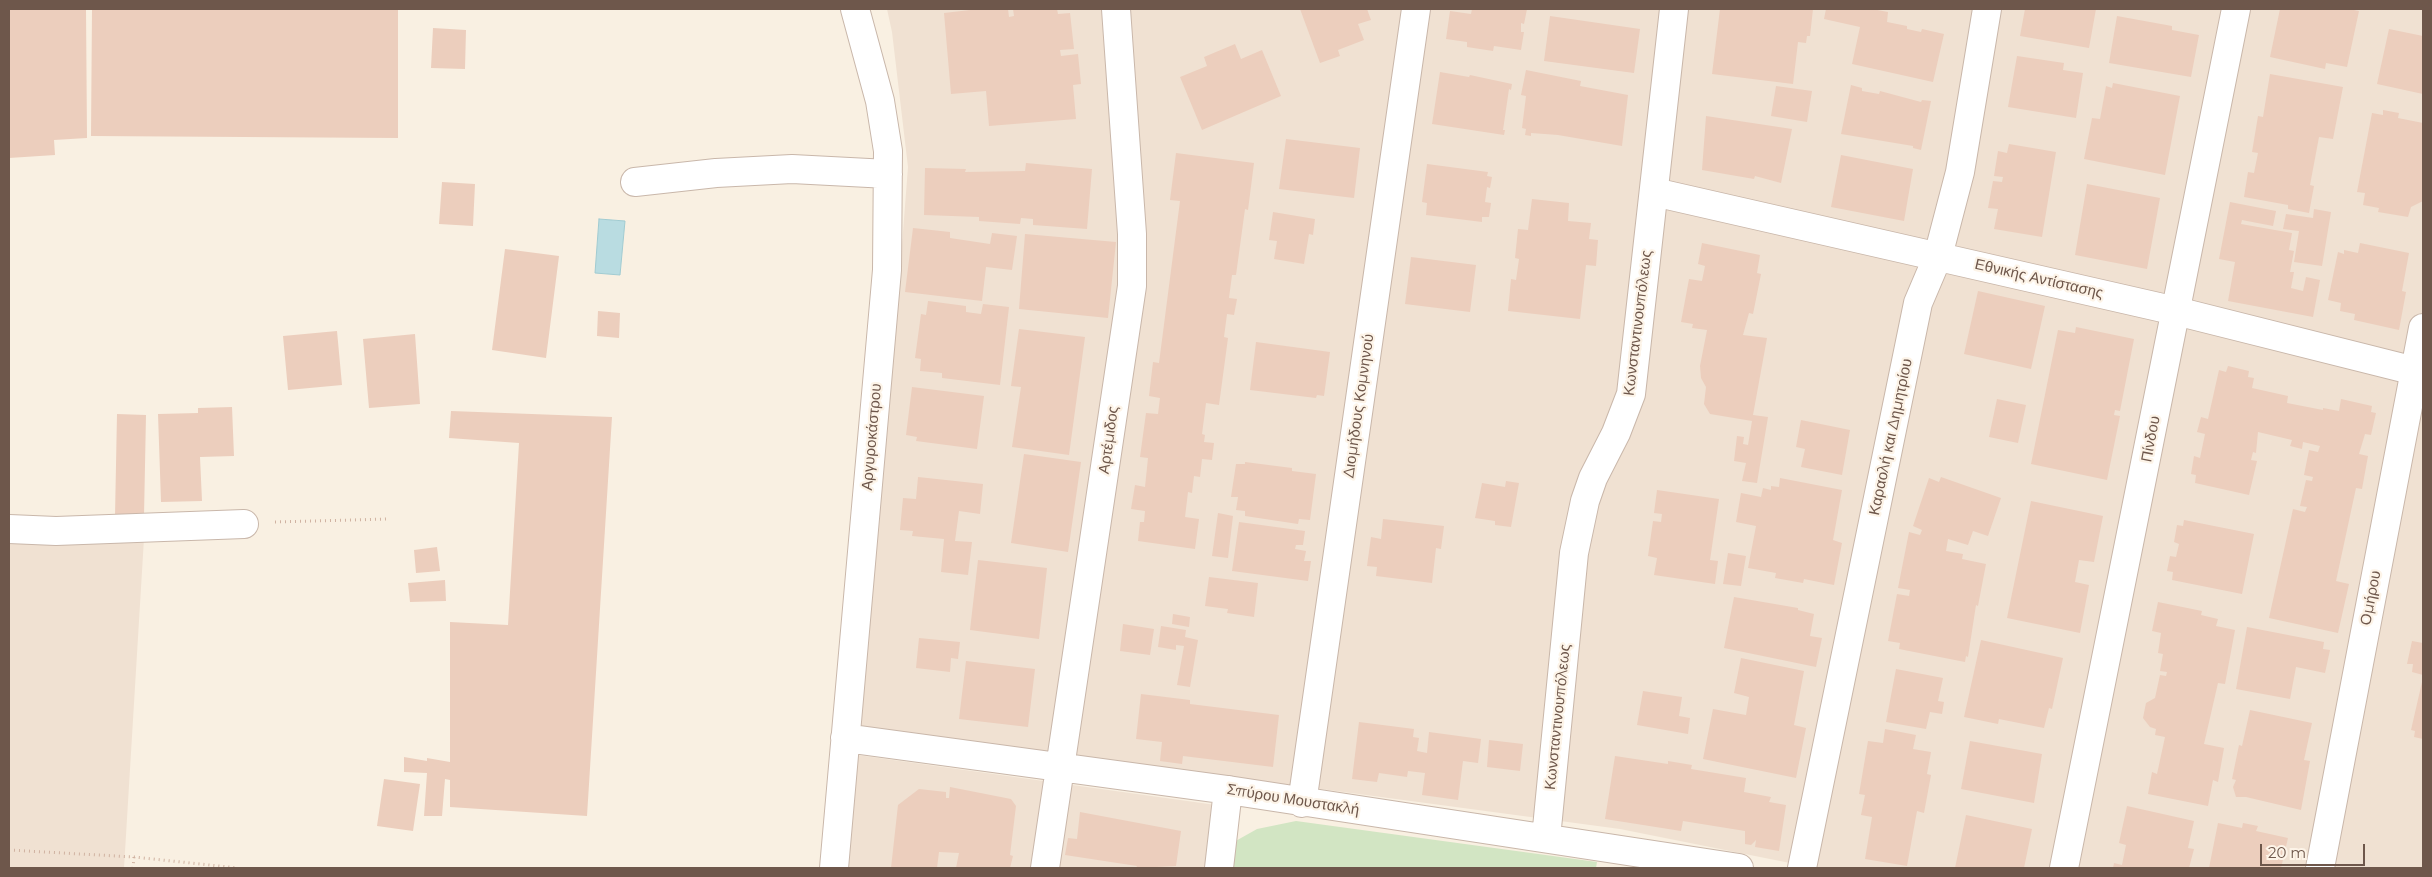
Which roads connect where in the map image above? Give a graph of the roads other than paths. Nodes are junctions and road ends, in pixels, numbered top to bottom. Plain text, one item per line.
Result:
1 (855, 9) edge
2 (1116, 9) edge
3 (1416, 9) edge
4 (1674, 9) edge
5 (1987, 9) edge
6 (2236, 9) edge
7 (888, 174) junction
8 (635, 182) dead end
9 (1654, 192) junction
10 (1938, 256) junction
11 (2176, 311) junction
12 (2423, 328) edge
13 (2419, 372) edge
14 (244, 524) road end
15 (9, 529) edge
16 (845, 738) junction
17 (1060, 767) junction
18 (1228, 790) junction
19 (1302, 802) junction
20 (1546, 838) junction
21 (834, 868) edge
22 (1045, 868) edge
23 (1219, 868) edge
24 (1739, 868) edge
25 (1802, 868) edge
26 (2064, 868) edge
27 (2320, 868) edge

1 - 7 street, Αργυροκάστρου
2 - 17 street, Αρτέμιδος
3 - 19 street, Διομήδους Κομνηνού
4 - 9 street, Κωνσταντινουπόλεως
5 - 10 street, Καραολή και Δημητρίου
6 - 11 street, Πίνδου
7 - 8 street
7 - 16 street, Αργυροκάστρου
9 - 10 street, Εθνικής Αντίστασης
9 - 20 street, Κωνσταντινουπόλεως
10 - 11 street, Εθνικής Αντίστασης
10 - 25 street, Καραολή και Δημητρίου
11 - 13 street, Εθνικής Αντίστασης
11 - 26 street, Πίνδου
12 - 13 street, Ομήρου
13 - 27 street, Ομήρου
14 - 15 street
16 - 17 street, Σπύρου Μουστακλή
16 - 21 street, Αργυροκάστρου
17 - 18 street, Σπύρου Μουστακλή
17 - 22 street, Αρτέμιδος
18 - 19 street, Σπύρου Μουστακλή
18 - 23 street
19 - 20 street, Σπύρου Μουστακλή
20 - 24 street, Σπύρου Μουστακλή

